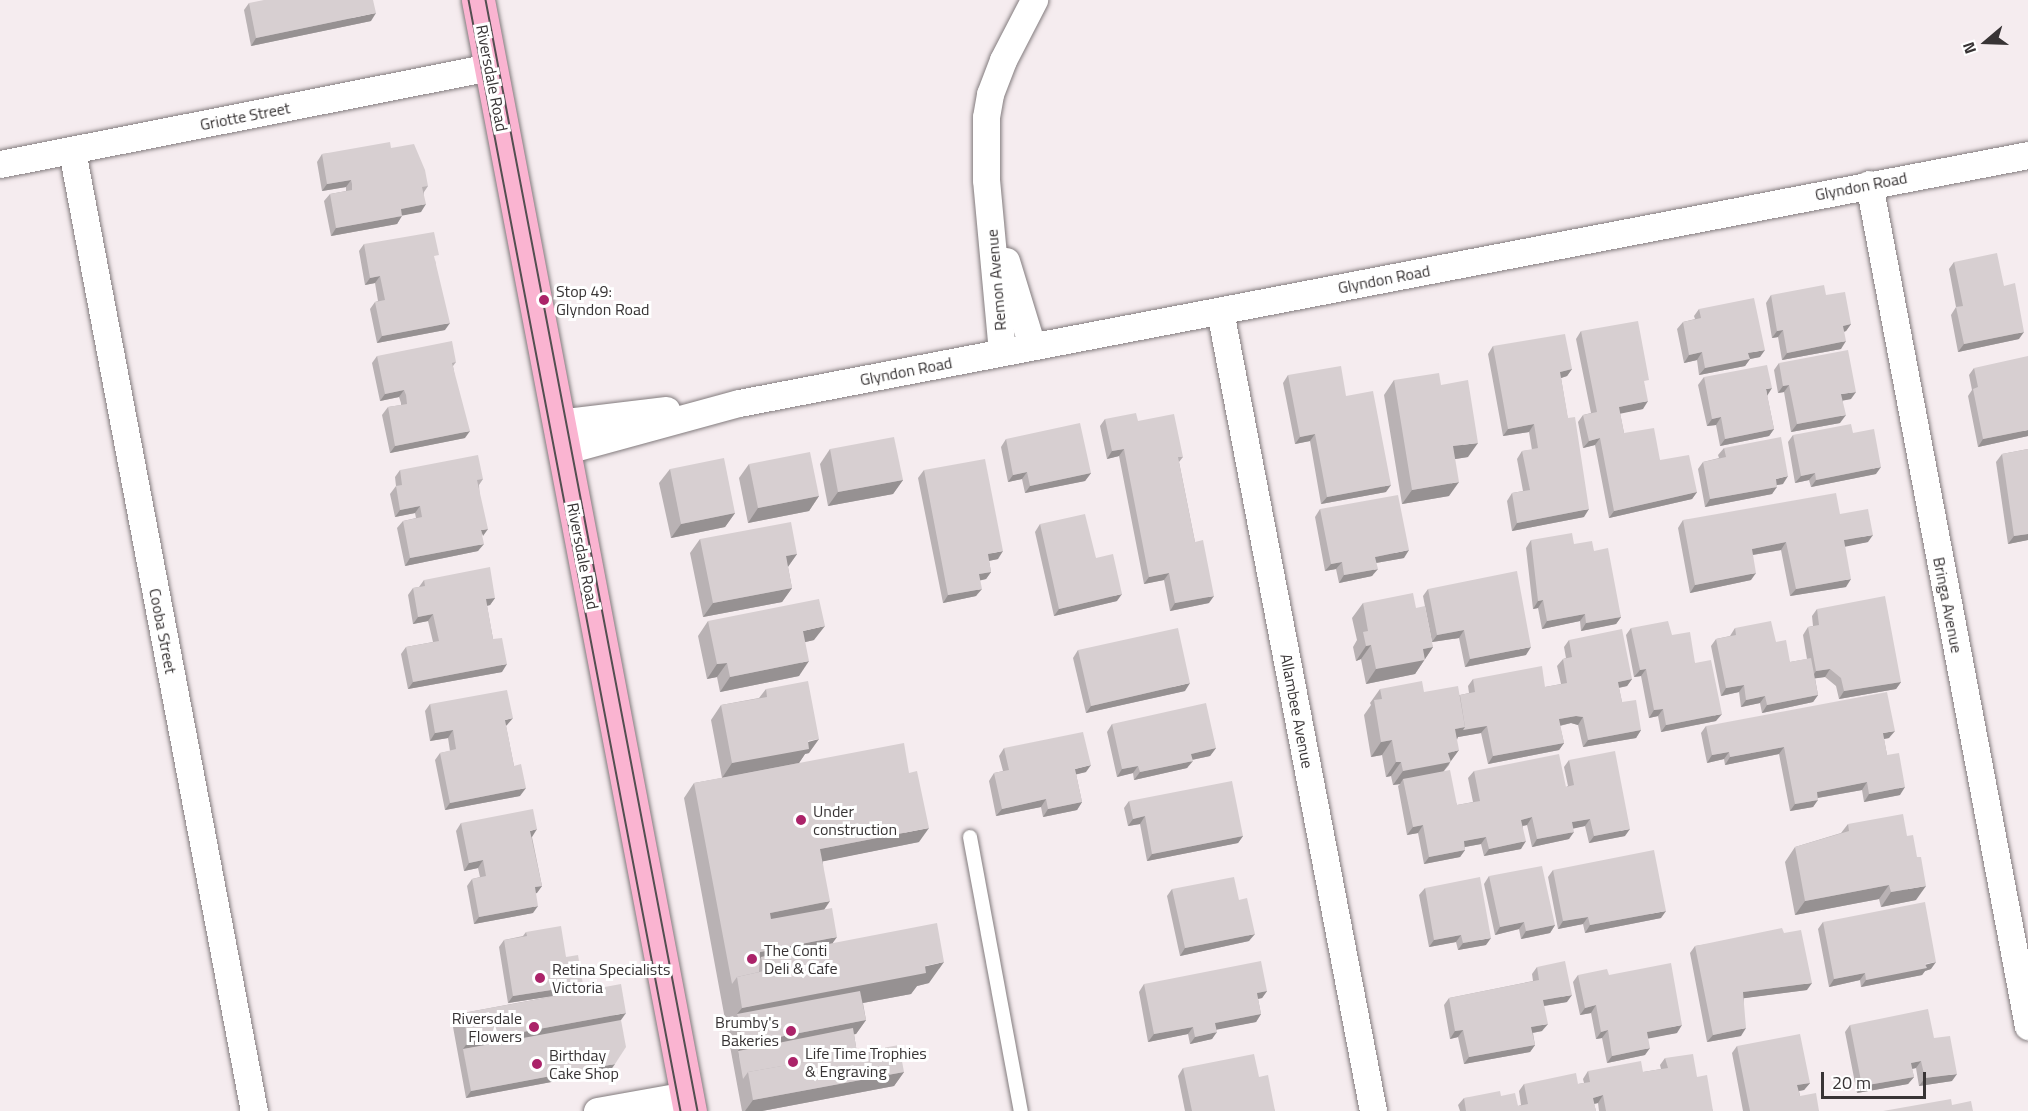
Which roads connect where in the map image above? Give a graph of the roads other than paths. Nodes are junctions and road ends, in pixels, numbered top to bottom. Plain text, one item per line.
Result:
1 (478, 0) edge
2 (1034, 0) edge
3 (490, 67) junction
4 (72, 152) junction
5 (2028, 155) edge
6 (0, 164) edge
7 (1869, 184) junction
8 (990, 208) junction
9 (1220, 311) junction
10 (1032, 346) junction
11 (1002, 352) junction
12 (561, 437) junction
13 (970, 837) dead end
14 (2028, 1026) edge
15 (688, 1103) edge
16 (254, 1111) edge
17 (597, 1111) edge
18 (1021, 1111) edge
19 (1373, 1111) edge

1 - 3 main road, Riversdale Road
2 - 8 street, Remon Avenue
3 - 4 street, Griotte Street
3 - 12 main road, Riversdale Road
4 - 6 street, Griotte Street
4 - 16 street, Cooba Street
5 - 7 street, Glyndon Road
7 - 9 street, Glyndon Road
7 - 14 street, Bringa Avenue
8 - 10 street, Remon Avenue
8 - 11 street, Remon Avenue
9 - 10 street, Glyndon Road
9 - 19 street, Allambee Avenue
10 - 11 street, Glyndon Road
11 - 12 street, Glyndon Road
12 - 15 main road, Riversdale Road
13 - 18 lane
15 - 17 street

